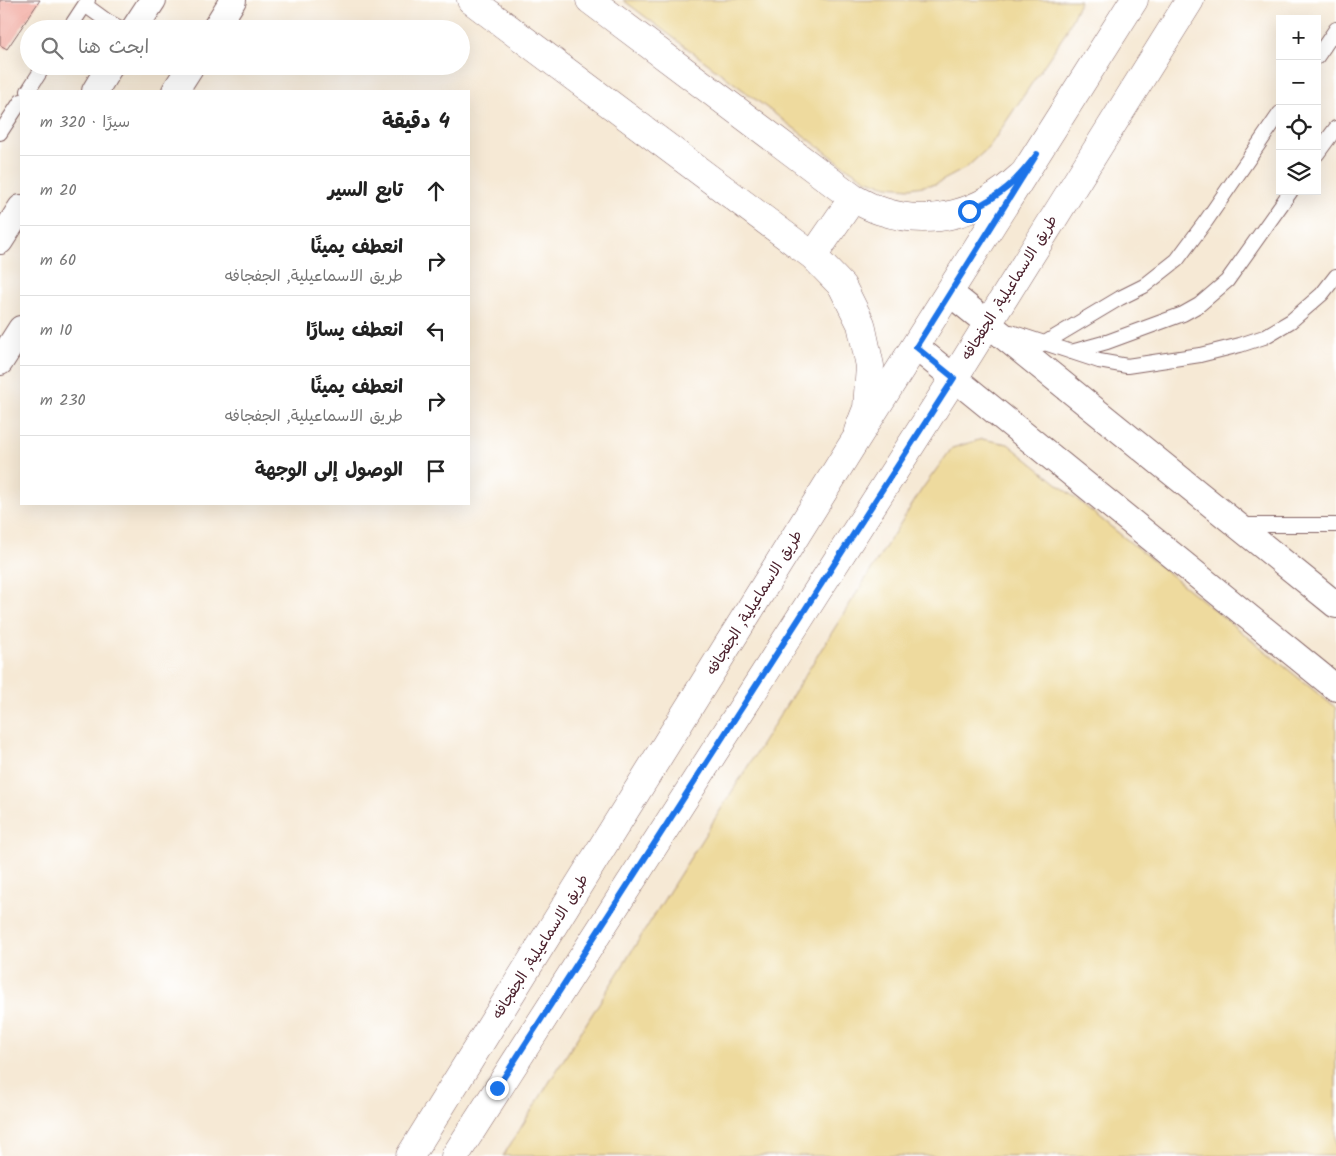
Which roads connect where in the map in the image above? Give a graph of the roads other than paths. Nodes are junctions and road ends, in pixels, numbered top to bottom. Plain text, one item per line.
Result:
1 (153, 0) edge
2 (233, 0) edge
3 (471, 0) edge
4 (590, 0) edge
5 (1134, 0) edge
6 (1190, 0) edge
7 (86, 2) edge
8 (1117, 12) edge
9 (75, 20) edge
10 (106, 20) edge
11 (140, 20) edge
12 (221, 20) edge
13 (1336, 30) edge
14 (1321, 51) edge
15 (38, 75) edge
16 (185, 75) edge
17 (29, 90) edge
18 (175, 90) edge
19 (20, 103) edge
20 (1276, 119) edge
21 (1336, 128) edge
22 (0, 133) edge
23 (1320, 150) edge
24 (1037, 154) junction
25 (1288, 195) edge
26 (853, 198) junction
27 (20, 210) edge
28 (0, 241) edge
29 (813, 256) junction
30 (1336, 276) edge
31 (950, 293) junction
32 (988, 324) junction
33 (20, 331) edge
34 (1044, 344) junction
35 (916, 347) junction
36 (1071, 352) junction
37 (0, 362) edge
38 (954, 378) junction
39 (852, 448) junction
40 (1237, 525) junction
41 (1336, 525) edge
42 (1336, 605) edge
43 (1336, 688) edge
44 (410, 1156) edge
45 (455, 1156) edge

1 - 11 street
2 - 12 street
3 - 29 main road
4 - 26 main road
5 - 8 main road, طريق الاسماعيلية, الجفجافه
6 - 32 main road, طريق الاسماعيلية, الجفجافه
7 - 9 lane
7 - 10 lane
8 - 24 main road, طريق الاسماعيلية, الجفجافه
13 - 14 lane
15 - 17 lane
16 - 18 street
19 - 22 lane
20 - 34 lane
21 - 23 lane
24 - 26 main road
24 - 31 main road, طريق الاسماعيلية, الجفجافه
25 - 36 lane
26 - 29 main road
27 - 28 street
29 - 39 main road
30 - 36 lane
31 - 32 street
31 - 35 main road, طريق الاسماعيلية, الجفجافه
32 - 34 lane
32 - 38 main road, طريق الاسماعيلية, الجفجافه
32 - 40 street
33 - 37 street
34 - 36 lane
35 - 38 street
35 - 39 main road, طريق الاسماعيلية, الجفجافه
38 - 43 street
38 - 45 main road, طريق الاسماعيلية, الجفجافه
39 - 44 main road, طريق الاسماعيلية, الجفجافه
40 - 41 lane
40 - 42 street

